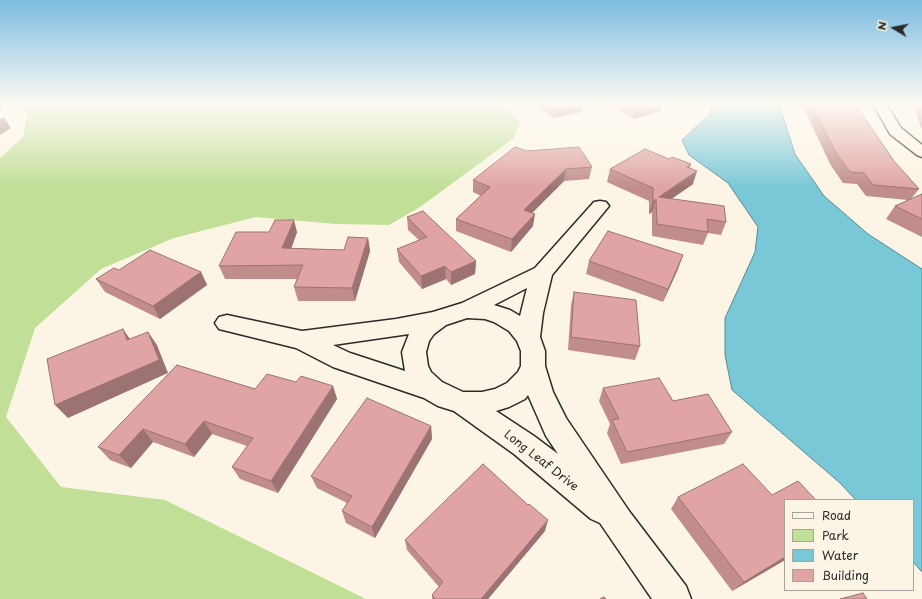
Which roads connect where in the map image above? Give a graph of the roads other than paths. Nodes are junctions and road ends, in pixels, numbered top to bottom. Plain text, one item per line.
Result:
1 (896, 132) edge
2 (922, 152) edge
3 (600, 206) dead end
4 (542, 273) junction
5 (468, 310) junction
6 (438, 319) junction
7 (227, 323) dead end
8 (528, 337) junction
9 (302, 340) junction
10 (533, 366) junction
11 (433, 390) junction
12 (463, 402) junction
13 (618, 522) junction
14 (673, 599) edge

1 - 2 street
3 - 4 street
4 - 5 street
4 - 8 street
5 - 6 street
5 - 8 street
6 - 9 street
6 - 11 street
7 - 9 street
8 - 10 street
9 - 11 street
10 - 12 street
10 - 13 street, Long Leaf Drive
11 - 12 street
12 - 13 street, Long Leaf Drive
13 - 14 street, Long Leaf Drive

